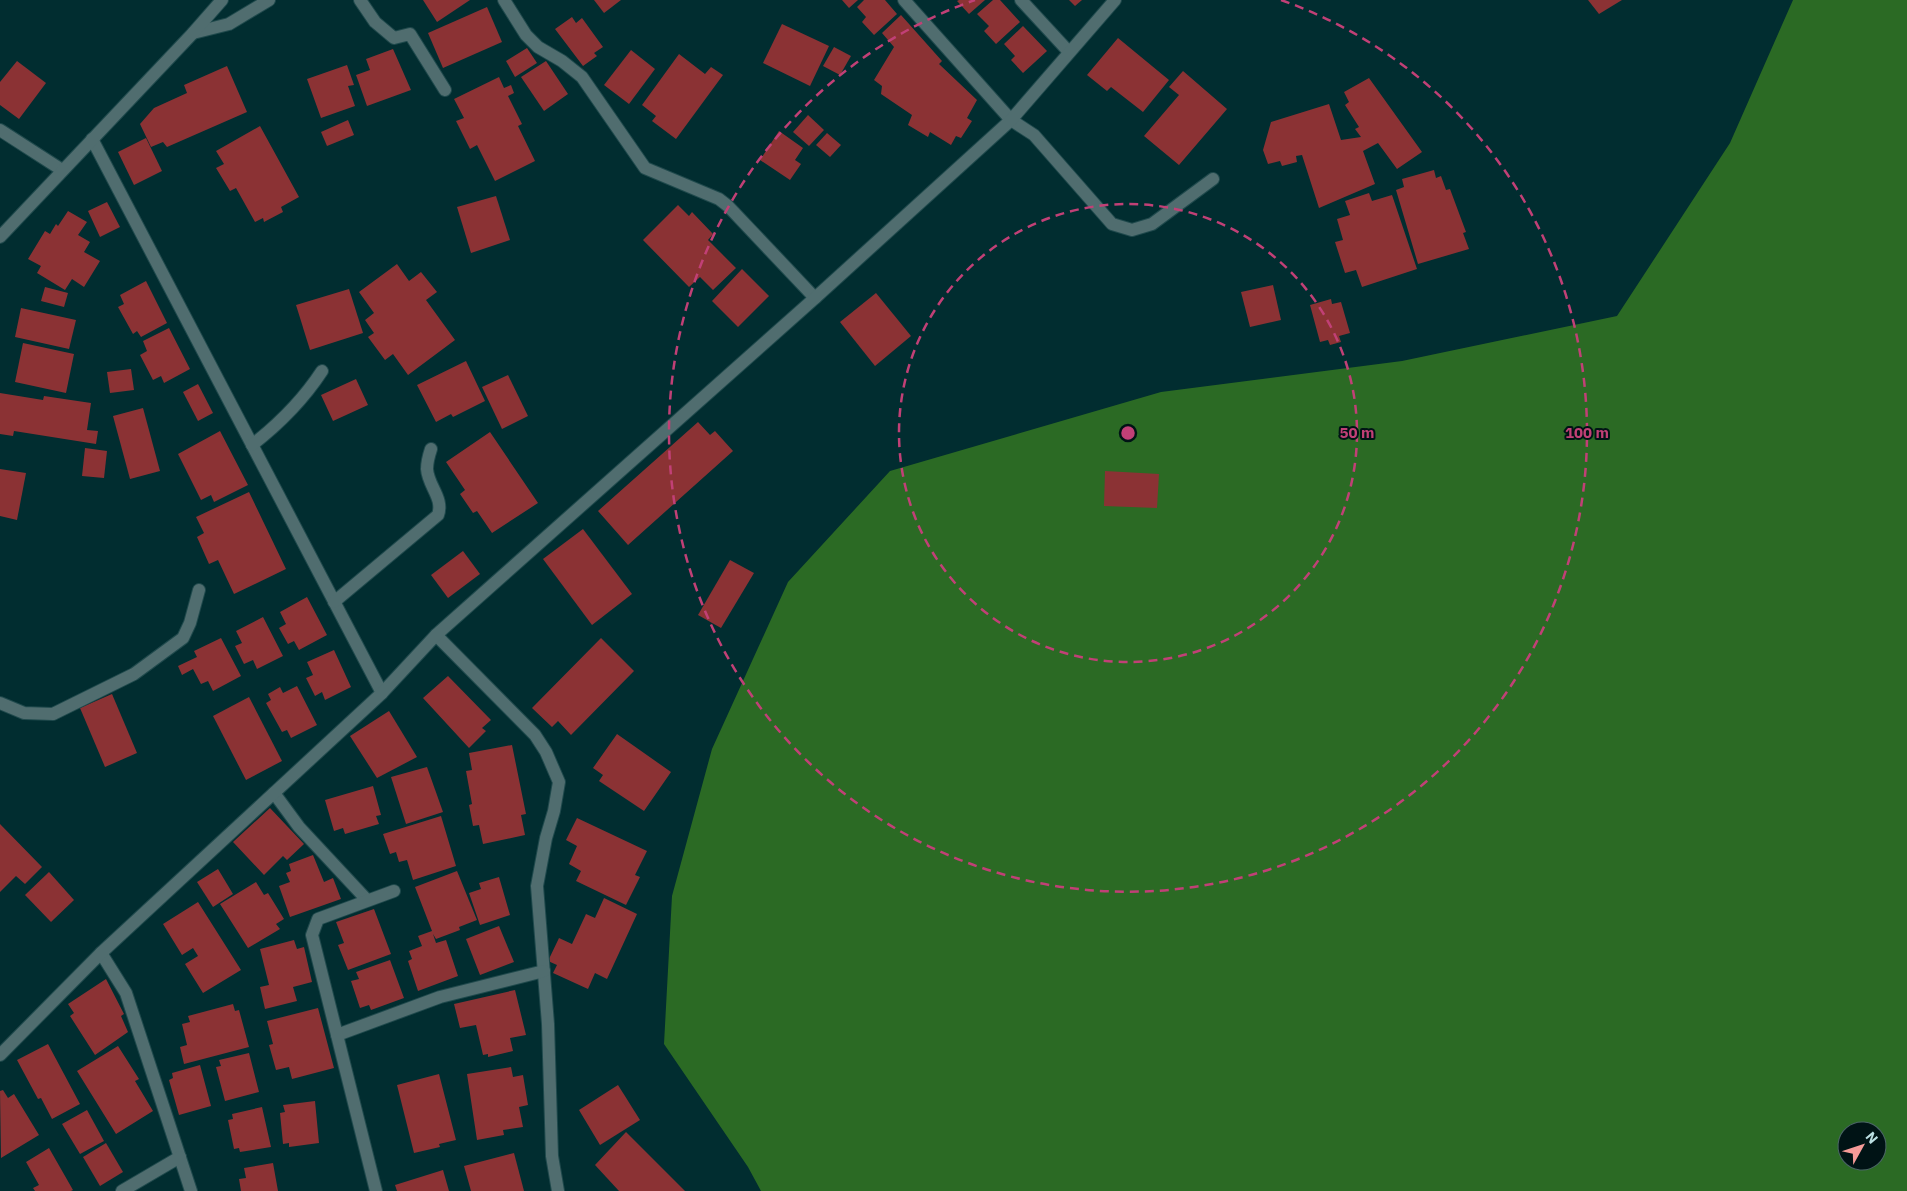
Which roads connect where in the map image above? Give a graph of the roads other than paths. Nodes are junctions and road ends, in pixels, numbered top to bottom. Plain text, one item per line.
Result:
1 (222, 0) edge
2 (269, 0) edge
3 (360, 0) edge
4 (504, 0) edge
5 (904, 0) edge
6 (1021, 0) edge
7 (1115, 0) edge
8 (193, 33) junction
9 (1070, 52) junction
10 (445, 90) dead end
11 (1010, 120) junction
12 (0, 130) edge
13 (92, 139) junction
14 (62, 170) junction
15 (1212, 179) dead end
16 (0, 237) edge
17 (815, 298) junction
18 (322, 371) dead end
19 (252, 445) junction
20 (431, 449) dead end
21 (199, 590) dead end
22 (334, 602) junction
23 (436, 635) junction
24 (382, 693) junction
25 (0, 704) edge
26 (274, 794) junction
27 (394, 891) dead end
28 (367, 900) junction
29 (102, 954) junction
30 (544, 972) junction
31 (337, 1035) junction
32 (0, 1056) edge
33 (180, 1157) junction
34 (122, 1191) edge
35 (191, 1191) edge
36 (376, 1191) edge
37 (558, 1191) edge

1 - 8 street
2 - 8 street
3 - 10 street
4 - 17 street
5 - 11 street
6 - 9 street
7 - 9 street
8 - 13 street
9 - 11 street
11 - 15 street
11 - 17 street
12 - 14 street
13 - 14 street
13 - 19 street
14 - 16 street
17 - 23 street
18 - 19 street
19 - 22 street
20 - 22 street
21 - 25 street
22 - 24 street
23 - 24 street
23 - 30 street
24 - 26 street
26 - 28 street
26 - 29 street
27 - 28 street
28 - 31 street
29 - 32 street
29 - 33 street
30 - 31 street
30 - 37 street
31 - 36 street
33 - 34 street
33 - 35 street

